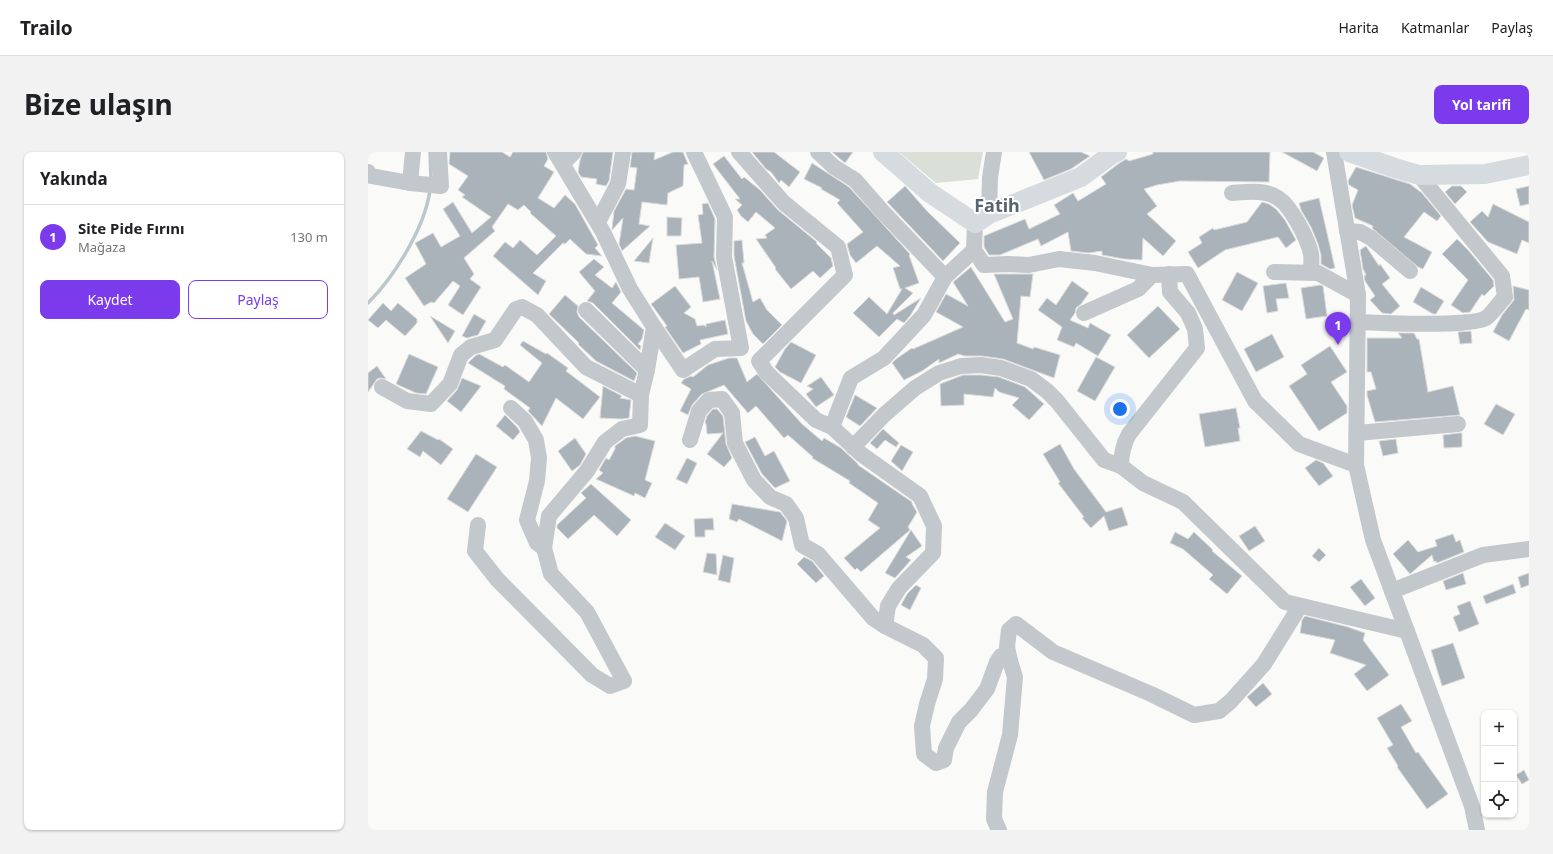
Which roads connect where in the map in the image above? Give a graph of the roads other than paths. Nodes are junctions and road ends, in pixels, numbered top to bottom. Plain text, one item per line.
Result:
1 (413, 152) edge
2 (439, 152) edge
3 (623, 152) edge
4 (694, 152) edge
5 (739, 152) edge
6 (818, 152) edge
7 (883, 152) edge
8 (994, 152) edge
9 (1116, 152) edge
10 (1334, 152) edge
11 (1349, 152) edge
12 (564, 156) edge
13 (1529, 165) edge
14 (368, 172) edge
15 (1419, 174) junction
16 (410, 182) junction
17 (1232, 192) dead end
18 (982, 218) junction
19 (598, 222) junction
20 (1347, 232) junction
21 (974, 250) junction
22 (1410, 271) dead end
23 (1274, 272) dead end
24 (1311, 272) junction
25 (1169, 274) junction
26 (1152, 275) junction
27 (945, 277) junction
28 (1358, 296) junction
29 (586, 310) dead end
30 (1084, 313) dead end
31 (1358, 322) junction
32 (654, 327) junction
33 (741, 348) junction
34 (760, 361) junction
35 (647, 370) junction
36 (382, 387) dead end
37 (641, 395) junction
38 (511, 408) dead end
39 (1458, 424) dead end
40 (832, 427) junction
41 (1357, 433) junction
42 (690, 440) dead end
43 (853, 446) junction
44 (1356, 465) junction
45 (1121, 466) junction
46 (478, 525) dead end
47 (544, 548) junction
48 (1529, 549) edge
49 (1392, 591) junction
50 (1300, 606) junction
51 (885, 626) junction
52 (1407, 631) junction
53 (1010, 661) junction
54 (1000, 830) edge
55 (1478, 830) edge

1 - 16 street
2 - 16 street
3 - 19 street
4 - 33 street
5 - 34 street
6 - 27 street
7 - 18 main road
8 - 18 street
9 - 18 main road
10 - 20 street
11 - 15 main road
12 - 19 street
13 - 15 main road
14 - 16 street
15 - 31 street
17 - 24 street
18 - 21 street
19 - 32 street
20 - 22 street
20 - 28 street
21 - 26 street
21 - 27 street
23 - 24 street
24 - 28 street
25 - 26 street
25 - 44 street
25 - 45 street
26 - 30 street
27 - 40 street
28 - 31 street
29 - 35 street
31 - 41 street
32 - 33 street
32 - 35 street
33 - 34 street
34 - 40 street
35 - 37 street
36 - 37 street
37 - 47 street
38 - 47 street
39 - 41 street
40 - 43 street
41 - 44 street
42 - 51 street
43 - 45 street
43 - 51 street
44 - 49 street
45 - 50 street
46 - 47 street
48 - 49 street
49 - 52 street
50 - 52 street
50 - 53 street
51 - 53 street
52 - 55 street
53 - 54 street

